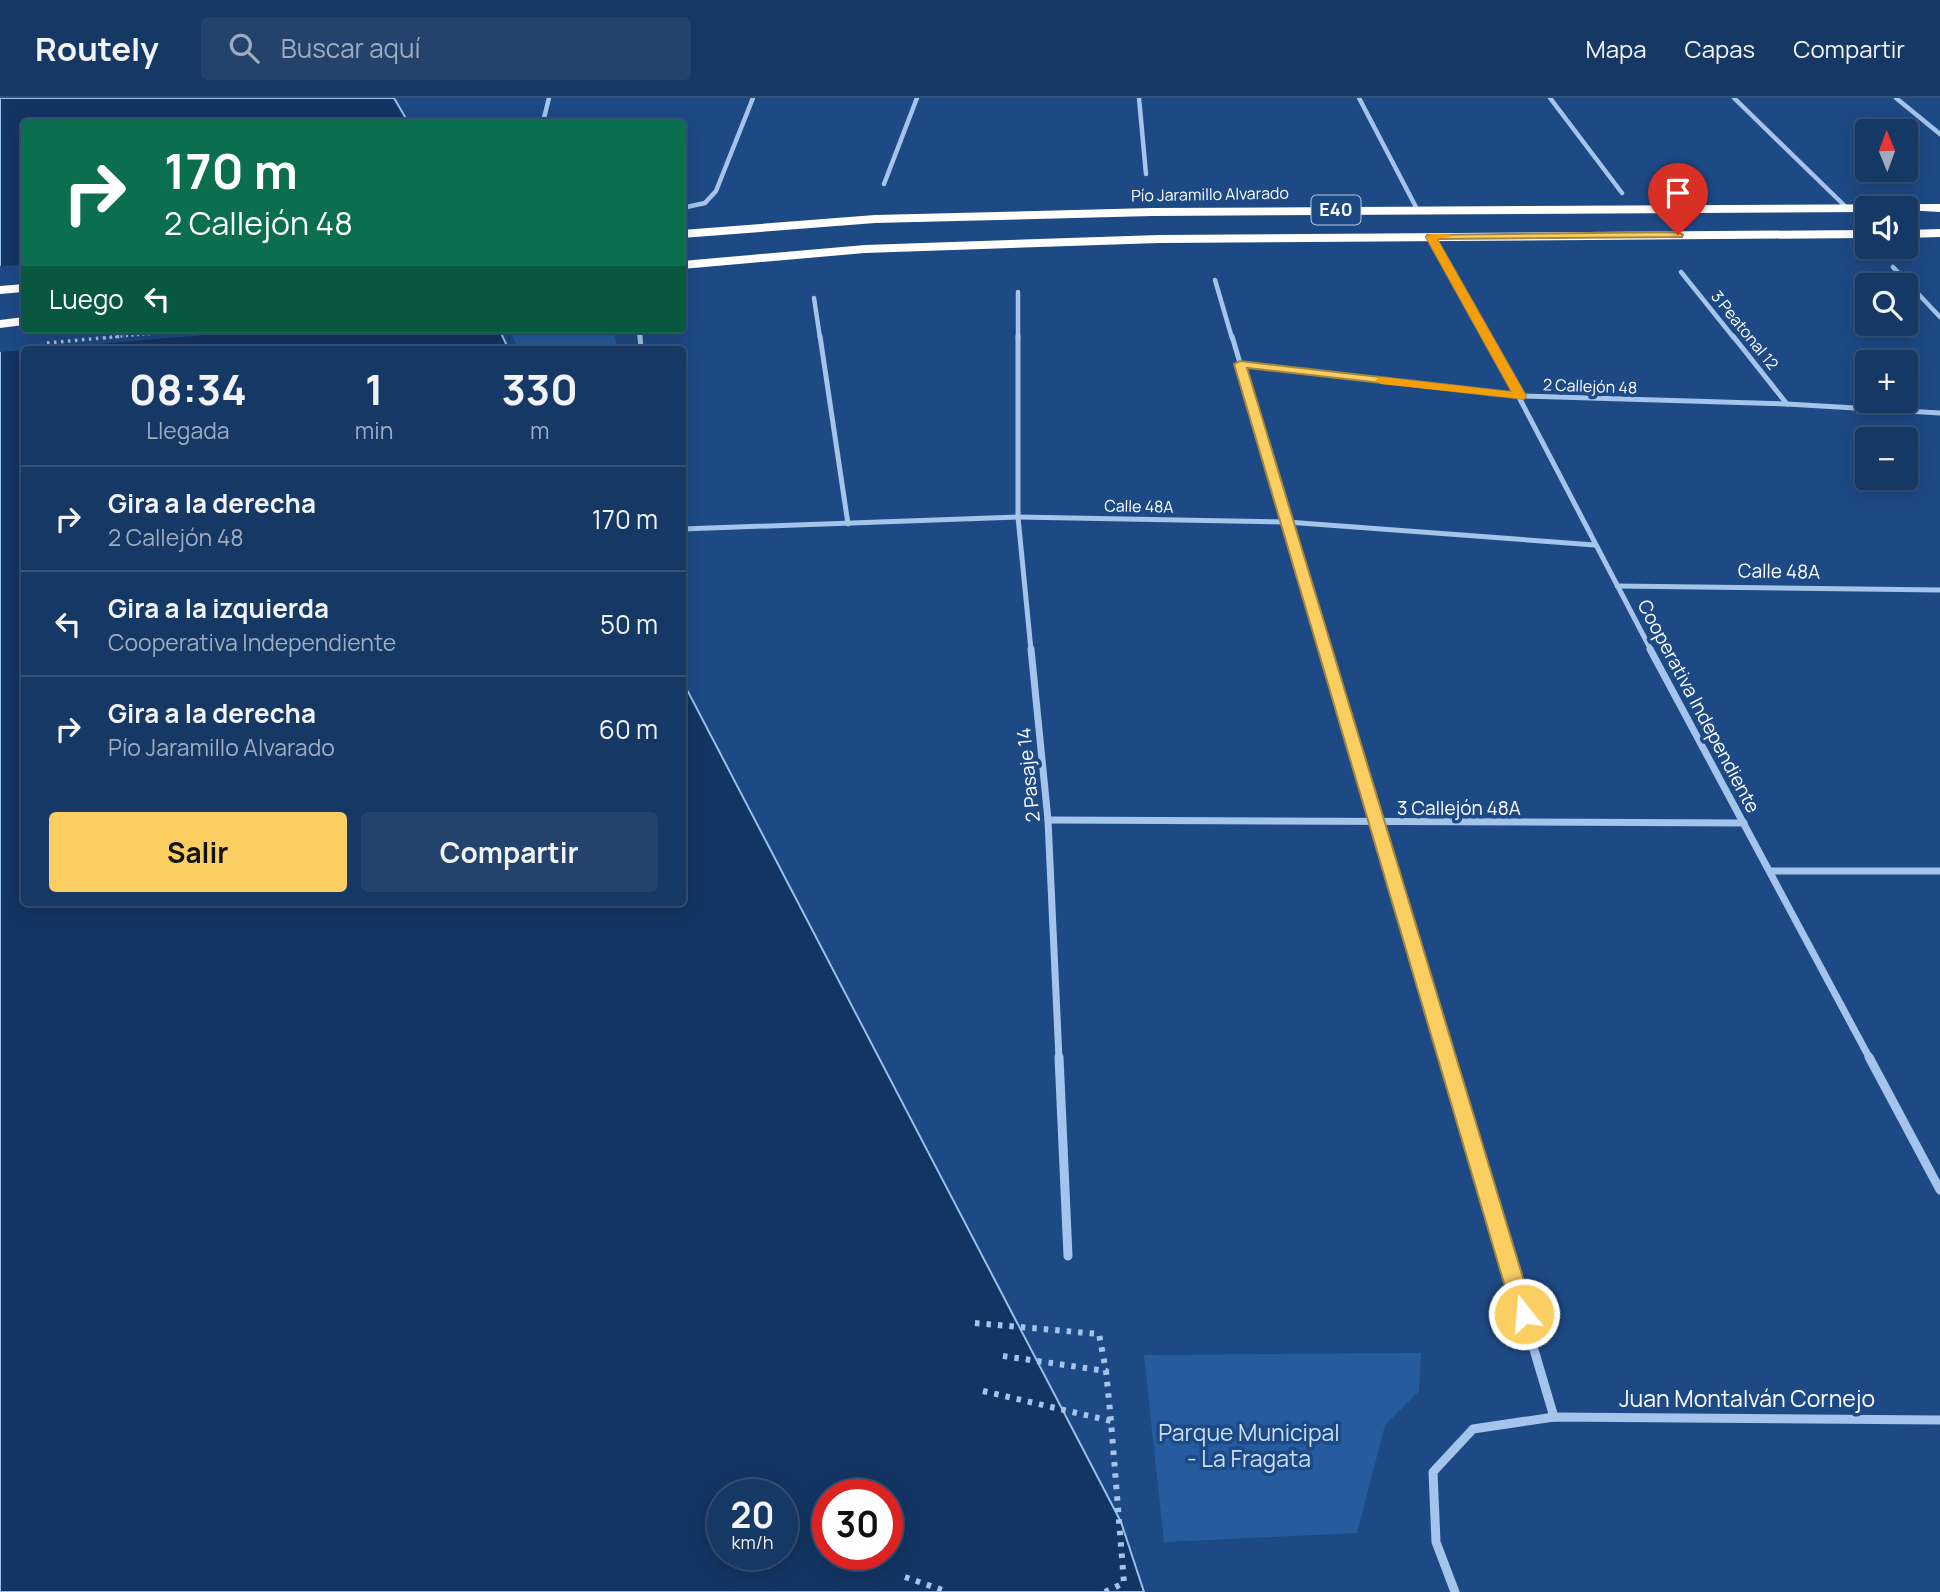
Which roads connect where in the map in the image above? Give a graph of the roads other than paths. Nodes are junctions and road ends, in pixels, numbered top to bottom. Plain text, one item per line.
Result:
1 (549, 98) edge
2 (753, 98) edge
3 (917, 98) edge
4 (1139, 98) edge
5 (1359, 98) edge
6 (1550, 98) edge
7 (1734, 98) edge
8 (1896, 98) edge
9 (544, 119) edge
10 (1940, 134) edge
11 (1146, 174) dead end
12 (884, 184) dead end
13 (1622, 194) dead end
14 (686, 207) edge
15 (1846, 207) junction
16 (1940, 208) edge
17 (1417, 209) junction
18 (1940, 233) edge
19 (686, 234) edge
20 (1855, 234) edge
21 (1918, 234) edge
22 (1431, 237) junction
23 (686, 265) edge
24 (1893, 267) dead end
25 (1681, 272) dead end
26 (1215, 280) dead end
27 (21, 288) edge
28 (0, 290) edge
29 (1018, 292) dead end
30 (814, 298) dead end
31 (1940, 317) edge
32 (21, 321) edge
33 (0, 324) edge
34 (1240, 364) junction
35 (1520, 396) junction
36 (1787, 404) junction
37 (1940, 414) edge
38 (1018, 517) junction
39 (1287, 522) junction
40 (848, 524) junction
41 (686, 529) edge
42 (1595, 545) junction
43 (1618, 586) junction
44 (1938, 592) edge
45 (1048, 820) junction
46 (1744, 823) junction
47 (1377, 824) junction
48 (1770, 871) junction
49 (1940, 871) edge
50 (1940, 1190) edge
51 (1068, 1256) dead end
52 (1555, 1417) junction
53 (1940, 1420) edge
54 (1455, 1592) edge

1 - 9 street
2 - 14 street
3 - 12 street
4 - 11 street
5 - 17 street
6 - 13 street
7 - 15 street
8 - 10 street
15 - 16 highway, Pío Jaramillo Alvarado / E40
15 - 17 highway, Pío Jaramillo Alvarado / E40
17 - 19 highway, Pío Jaramillo Alvarado / E40
18 - 21 highway
20 - 22 highway, E40
22 - 23 highway, E40
22 - 35 street, Cooperativa Independiente
24 - 31 street
25 - 36 street, 3 Peatonal 12
26 - 34 street
27 - 28 highway
29 - 38 street, 2 Pasaje 14
30 - 40 street
32 - 33 highway
34 - 35 street, 2 Callejón 48
34 - 39 street
35 - 36 street, 2 Callejón 48
35 - 42 street, Cooperativa Independiente
36 - 37 street, 2 Callejón 48
38 - 39 street, Calle 48A
38 - 40 street, Calle 48A
38 - 45 street, 2 Pasaje 14
39 - 42 street, Calle 48A
39 - 47 street
40 - 41 street, Calle 48A
42 - 43 street, Cooperativa Independiente
43 - 44 street, Calle 48A
43 - 46 street, Cooperativa Independiente
45 - 47 street, 3 Callejón 48A
45 - 51 street, 2 Pasaje 14
46 - 47 street, 3 Callejón 48A
46 - 48 street, Cooperativa Independiente
47 - 52 street
48 - 49 street
48 - 50 street, Cooperativa Independiente
52 - 53 street, Juan Montalván Cornejo
52 - 54 street, Juan Montalván Cornejo

